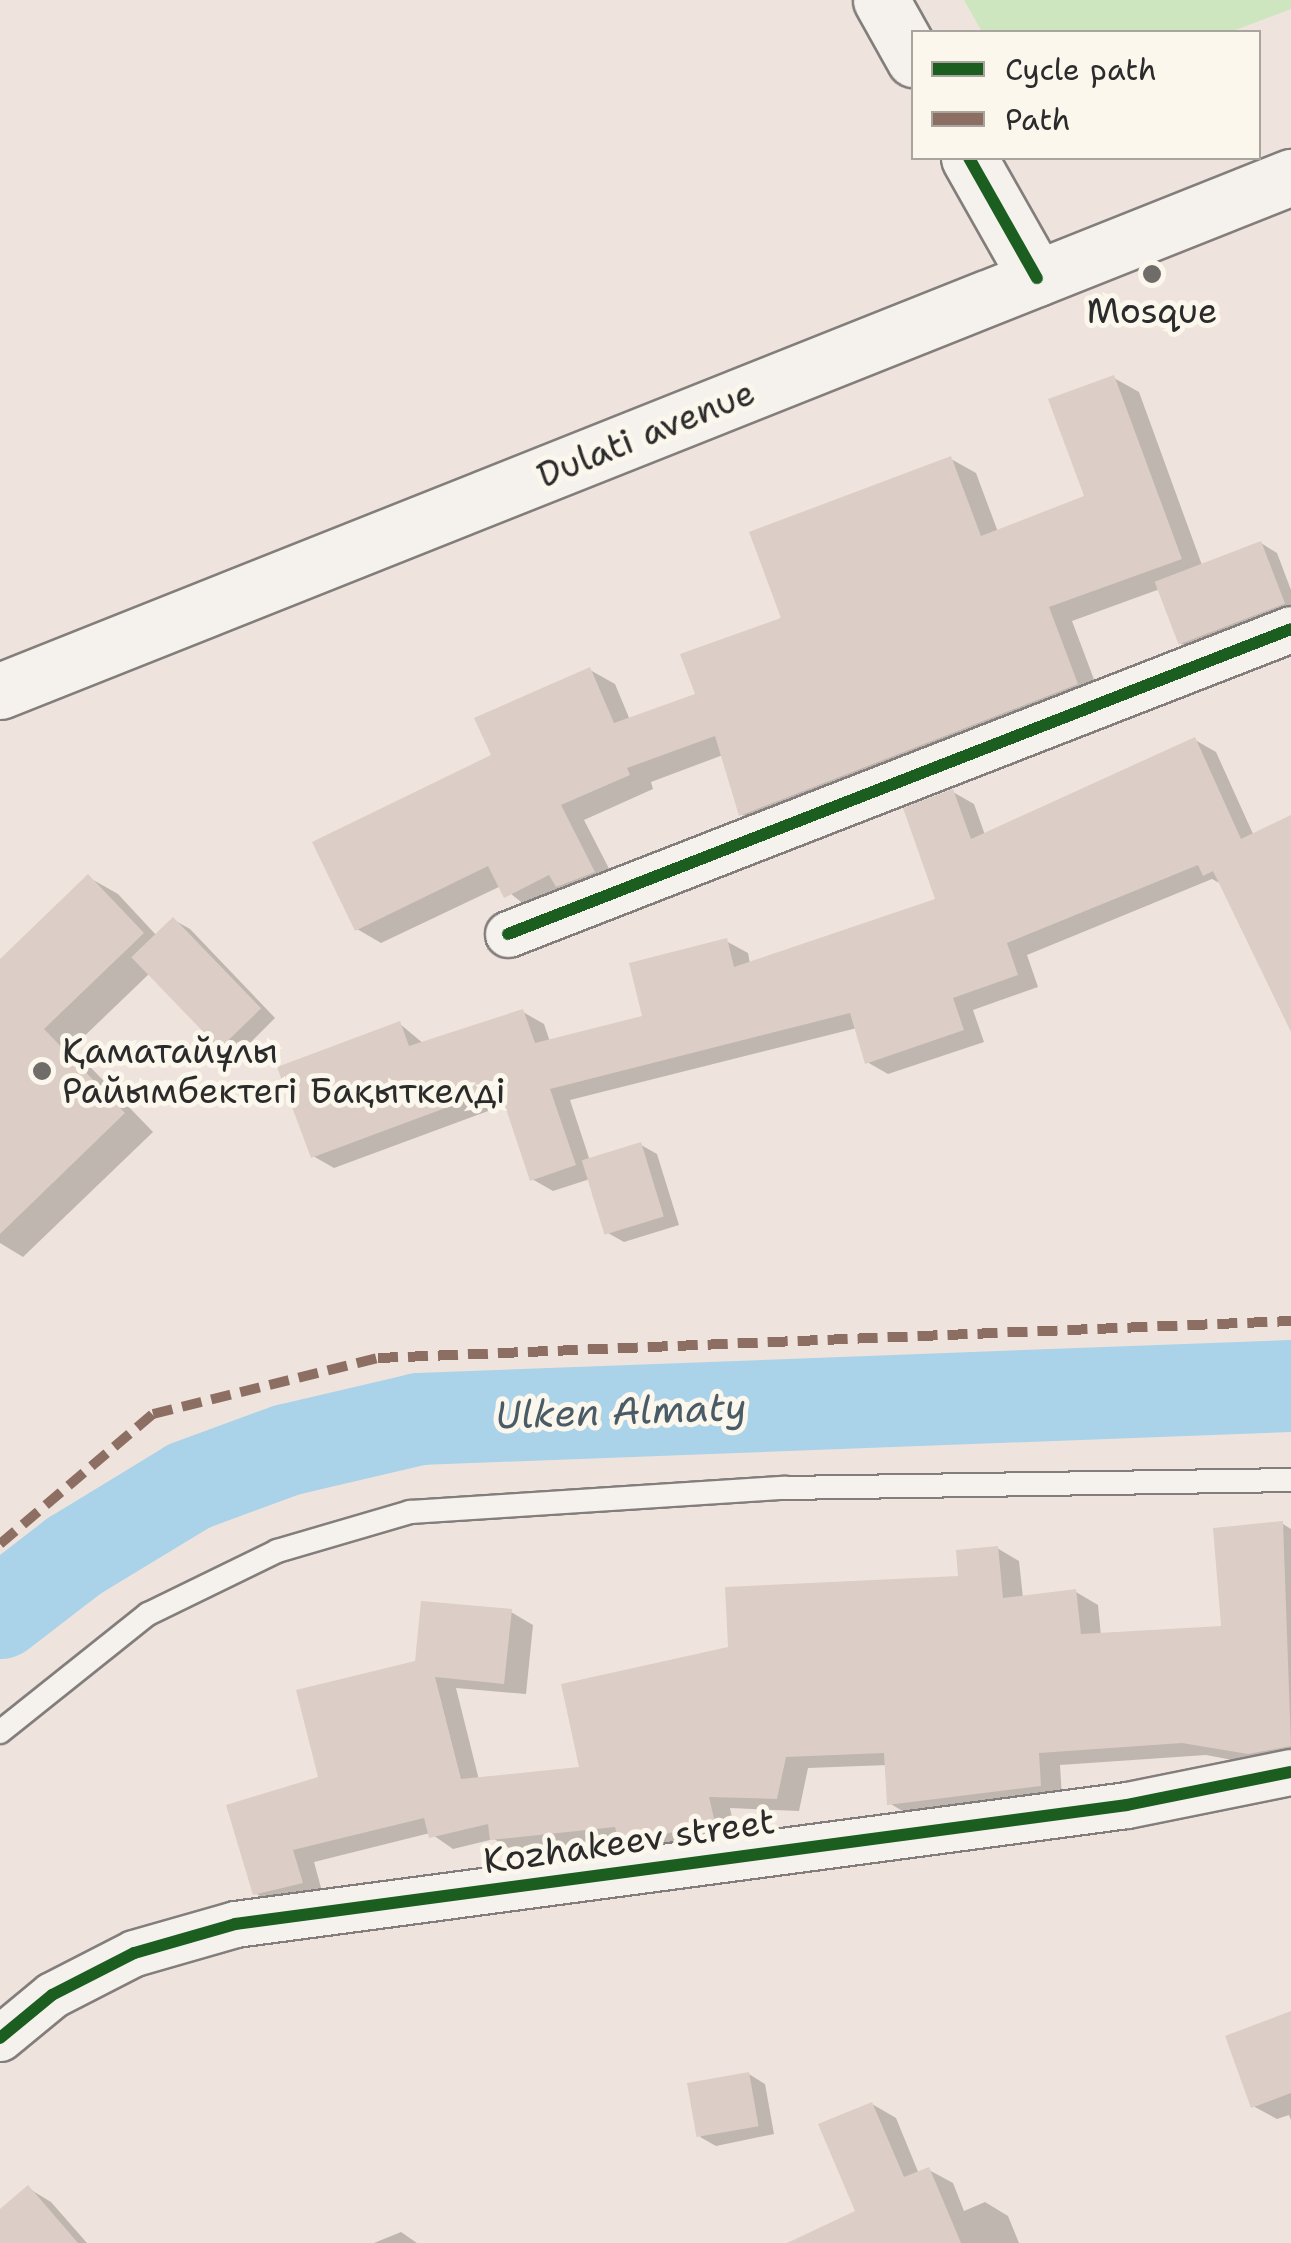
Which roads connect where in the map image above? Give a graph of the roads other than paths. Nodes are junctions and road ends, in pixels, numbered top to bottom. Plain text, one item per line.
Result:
1 (880, 0) edge
2 (911, 54) edge
3 (970, 160) edge
4 (1291, 177) edge
5 (1037, 278) junction
6 (1291, 630) edge
7 (0, 691) edge
8 (508, 934) dead end
9 (1291, 1480) edge
10 (0, 1732) edge
11 (1291, 1772) edge
12 (0, 2038) edge

1 - 2 main road
3 - 5 main road
4 - 5 main road, Dulati avenue
5 - 7 main road, Dulati avenue
6 - 8 street
9 - 10 lane
11 - 12 street, Kozhakeev street

